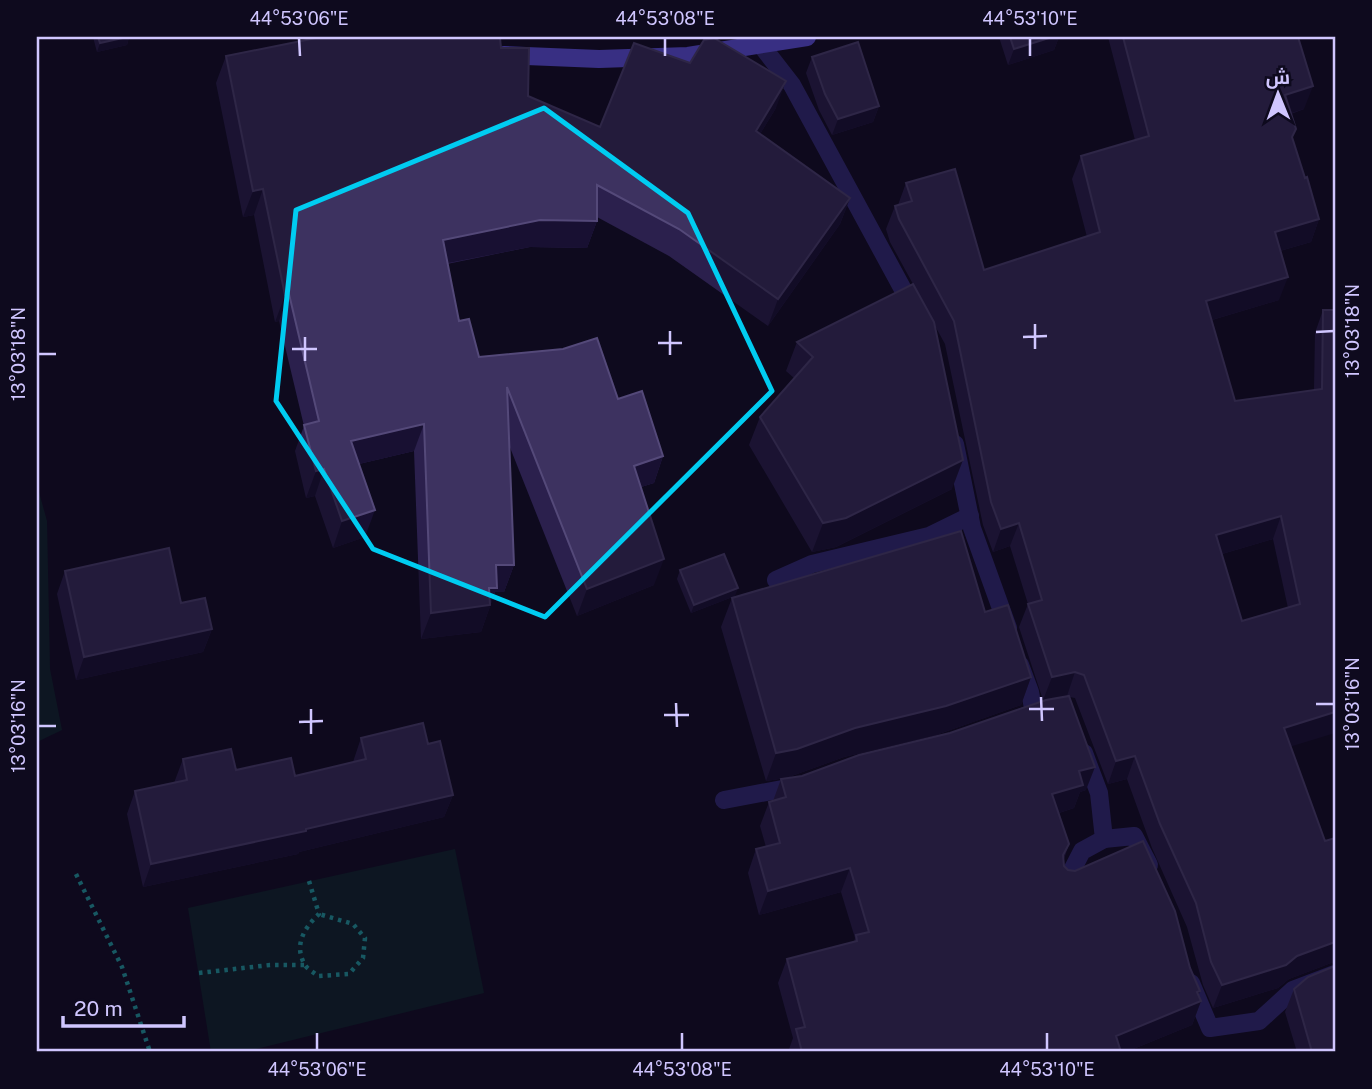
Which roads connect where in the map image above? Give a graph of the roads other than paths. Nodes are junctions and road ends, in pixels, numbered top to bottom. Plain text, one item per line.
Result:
1 (807, 37) edge
2 (761, 45) junction
3 (485, 52) edge
4 (922, 323) edge
5 (951, 425) edge
6 (970, 516) junction
7 (776, 580) dead end
8 (1056, 709) edge
9 (1034, 713) junction
10 (1000, 724) edge
11 (1076, 731) edge
12 (812, 780) edge
13 (724, 800) dead end
14 (1104, 839) junction
15 (1155, 878) edge
16 (1065, 884) edge
17 (1186, 966) edge
18 (1335, 974) edge

1 - 2 street
2 - 3 street
2 - 4 street
5 - 6 street
6 - 7 street
6 - 9 street
8 - 9 street
9 - 10 street
11 - 14 street
12 - 13 street
14 - 15 street
14 - 16 street
17 - 18 street

